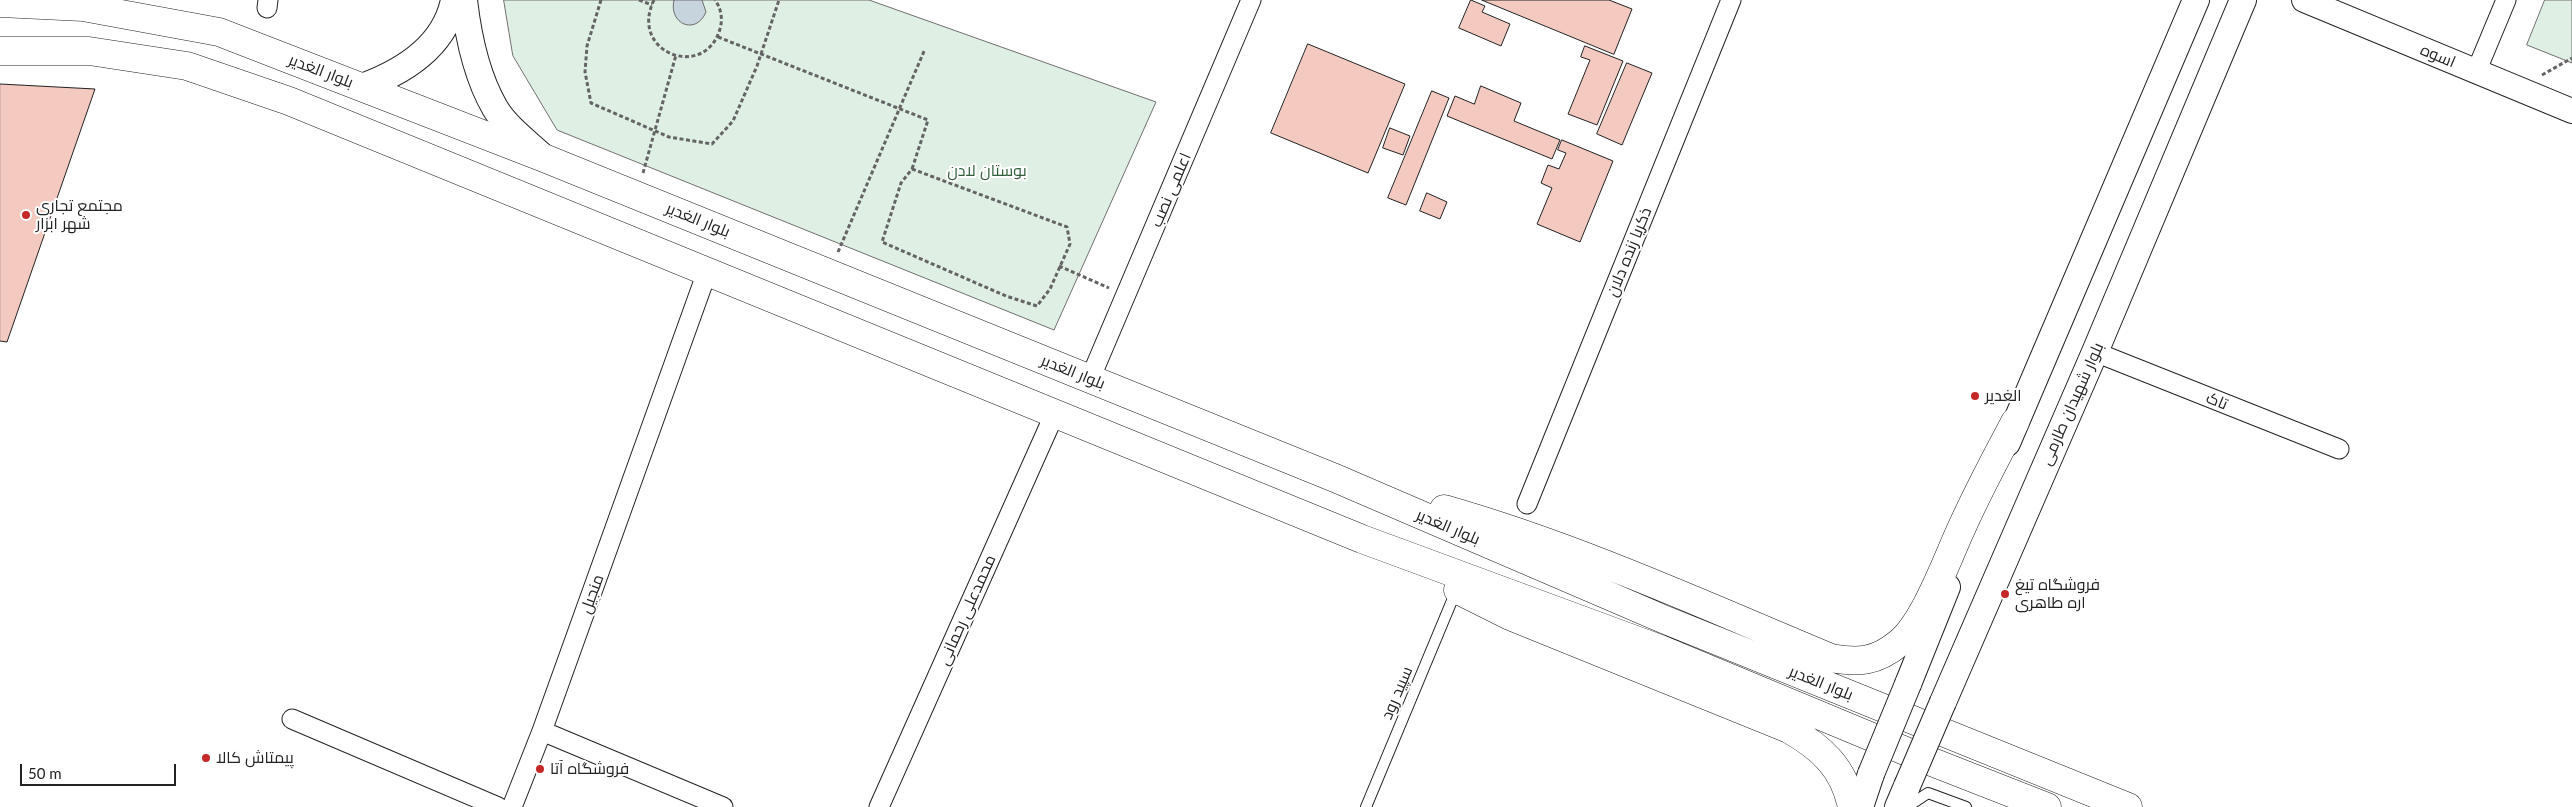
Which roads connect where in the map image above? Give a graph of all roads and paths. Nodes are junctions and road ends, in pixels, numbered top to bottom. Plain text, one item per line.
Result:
1 (454, 0) edge
2 (464, 0) edge
3 (602, 0) edge
4 (638, 0) edge
5 (654, 0) edge
6 (715, 0) edge
7 (779, 0) edge
8 (1252, 0) edge
9 (1731, 0) edge
10 (2196, 0) edge
11 (2243, 0) edge
12 (2304, 0) edge
13 (2506, 0) edge
14 (6, 3) edge
15 (652, 5) junction
16 (718, 37) junction
17 (925, 49) dead end
18 (0, 51) edge
19 (761, 54) junction
20 (676, 56) junction
21 (2476, 72) junction
22 (362, 87) junction
23 (900, 108) junction
24 (2572, 111) edge
25 (654, 130) junction
26 (544, 158) junction
27 (912, 169) junction
28 (637, 196) junction
29 (1059, 266) junction
30 (708, 272) junction
31 (829, 273) junction
32 (1126, 295) junction
33 (2095, 352) junction
34 (1090, 379) junction
35 (1055, 414) junction
36 (2015, 422) junction
37 (2339, 449) dead end
38 (1335, 478) junction
39 (1527, 504) dead end
40 (1362, 539) junction
41 (1457, 590) junction
42 (292, 720) dead end
43 (542, 731) junction
44 (1904, 800) edge
45 (498, 807) edge
46 (512, 807) edge
47 (723, 807) edge
48 (879, 807) edge
49 (1366, 807) edge
50 (1852, 807) edge
51 (1860, 807) edge
52 (1966, 807) edge
53 (2047, 807) edge
54 (2128, 807) edge

1 - 22 main road
2 - 26 main road
3 - 25 path
4 - 15 path
5 - 15 path
6 - 16 path
7 - 19 path
8 - 32 street, اعلمی نصب
9 - 39 street, ذکریا زنده دلان
10 - 36 main road
11 - 33 main road, بلوار شهیدان طارمی
12 - 21 street, اسوه
13 - 21 street
14 - 22 main road, بلوار الغدیر
15 - 20 path
16 - 19 path
16 - 20 path
17 - 23 path
18 - 30 main road, بلوار الغدیر
19 - 23 path
19 - 25 path
20 - 25 path
21 - 24 street, اسوه
22 - 26 main road, بلوار الغدیر
23 - 27 path
23 - 31 path
25 - 28 path
26 - 28 main road, بلوار الغدیر
27 - 29 path
27 - 29 path
28 - 31 main road, بلوار الغدیر
29 - 32 path
30 - 35 main road, بلوار الغدیر
30 - 43 street, منجیل
31 - 34 main road, بلوار الغدیر
32 - 34 street, اعلمی نصب
33 - 37 street, تاک
33 - 44 main road, بلوار شهیدان طارمی, bridge
34 - 38 main road, بلوار الغدیر
35 - 40 main road, بلوار الغدیر
35 - 48 street, محمدعلی رحمانی
36 - 38 main road
36 - 51 main road, bridge
38 - 54 main road, بلوار الغدیر
40 - 41 main road
40 - 53 main road, بلوار الغدیر
41 - 49 lane, سپید رود
41 - 50 main road
42 - 45 street
43 - 46 street, منجیل
43 - 47 street
44 - 52 lane

